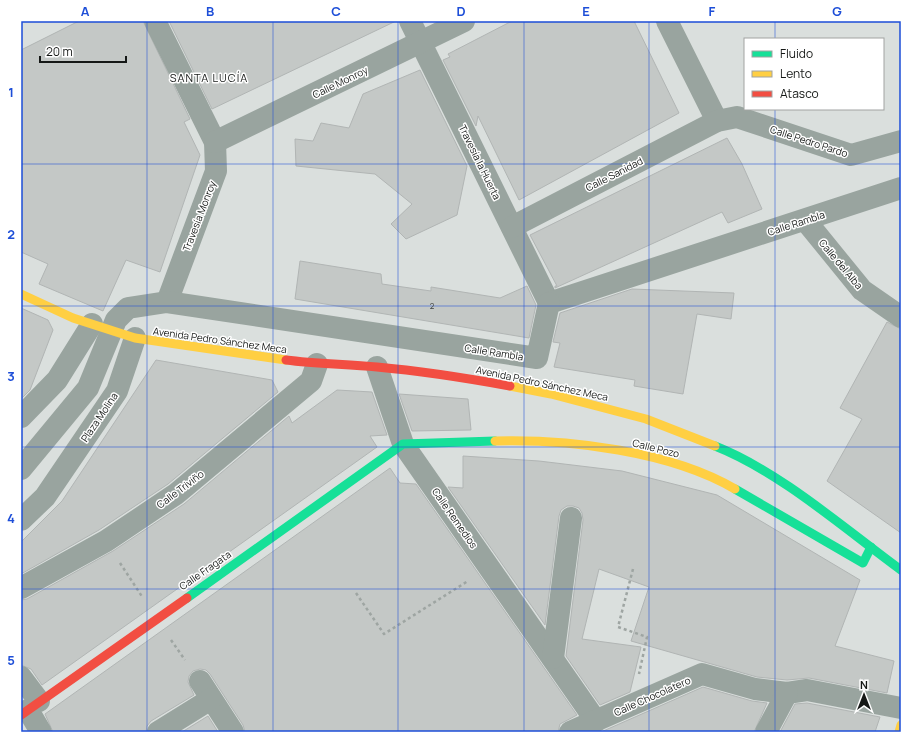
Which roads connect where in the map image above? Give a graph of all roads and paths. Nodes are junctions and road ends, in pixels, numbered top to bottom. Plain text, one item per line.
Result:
1 (155, 21) edge
2 (410, 21) edge
3 (464, 21) edge
4 (667, 21) edge
5 (420, 42) junction
6 (717, 121) junction
7 (901, 141) edge
8 (215, 142) junction
9 (901, 188) edge
10 (805, 220) junction
11 (512, 227) junction
12 (21, 294) edge
13 (167, 302) junction
14 (549, 303) junction
15 (901, 317) edge
16 (102, 328) junction
17 (135, 338) junction
18 (317, 364) junction
19 (377, 367) junction
20 (21, 417) edge
21 (403, 444) junction
22 (21, 469) edge
23 (571, 518) dead end
24 (21, 520) edge
25 (871, 547) junction
26 (490, 568) junction
27 (633, 569) dead end
28 (901, 570) edge
29 (21, 588) edge
30 (356, 593) dead end
31 (553, 658) junction
32 (21, 677) edge
33 (787, 693) junction
34 (633, 703) junction
35 (901, 708) edge
36 (29, 709) edge
37 (596, 721) junction
38 (901, 725) edge
39 (41, 732) edge
40 (158, 732) edge
41 (233, 732) edge
42 (570, 732) edge
43 (766, 732) edge
44 (899, 732) edge

1 - 8 street, Travesía Monroy
2 - 5 street, Travesía la Huerta
3 - 5 street, Calle Monroy
4 - 6 street
5 - 8 street, Calle Monroy
5 - 11 street, Travesía la Huerta
6 - 7 street, Calle Pedro Pardo
6 - 11 street, Calle Sanidad
8 - 13 street, Travesía Monroy
9 - 10 street, Calle Rambla
10 - 14 street, Calle Rambla
10 - 15 street, Calle del Alba
11 - 14 street, Travesía la Huerta
12 - 16 street
13 - 14 street, Calle Rambla
13 - 16 street, Calle Rambla
16 - 17 street
16 - 20 street
16 - 22 street
17 - 18 street, Avenida Pedro Sánchez Meca
17 - 24 street, Plaza Molina
18 - 19 street, Avenida Pedro Sánchez Meca
18 - 29 street, Calle Triviño
19 - 21 street, Calle Remedios
19 - 25 street, Avenida Pedro Sánchez Meca
21 - 25 street, Calle Pozo
21 - 26 street, Calle Remedios
21 - 36 street, Calle Fragata
23 - 31 street
25 - 28 street, Avenida Pedro Sánchez Meca
26 - 30 path
26 - 31 street, Calle Remedios
27 - 34 path
31 - 37 street, Calle Remedios
32 - 36 street
33 - 34 street, Calle Chocolatero
33 - 35 street, Calle Chocolatero
33 - 43 street
34 - 37 street, Calle Chocolatero
36 - 39 street
37 - 42 street, Calle Chocolatero
38 - 44 street
40 - 41 street

